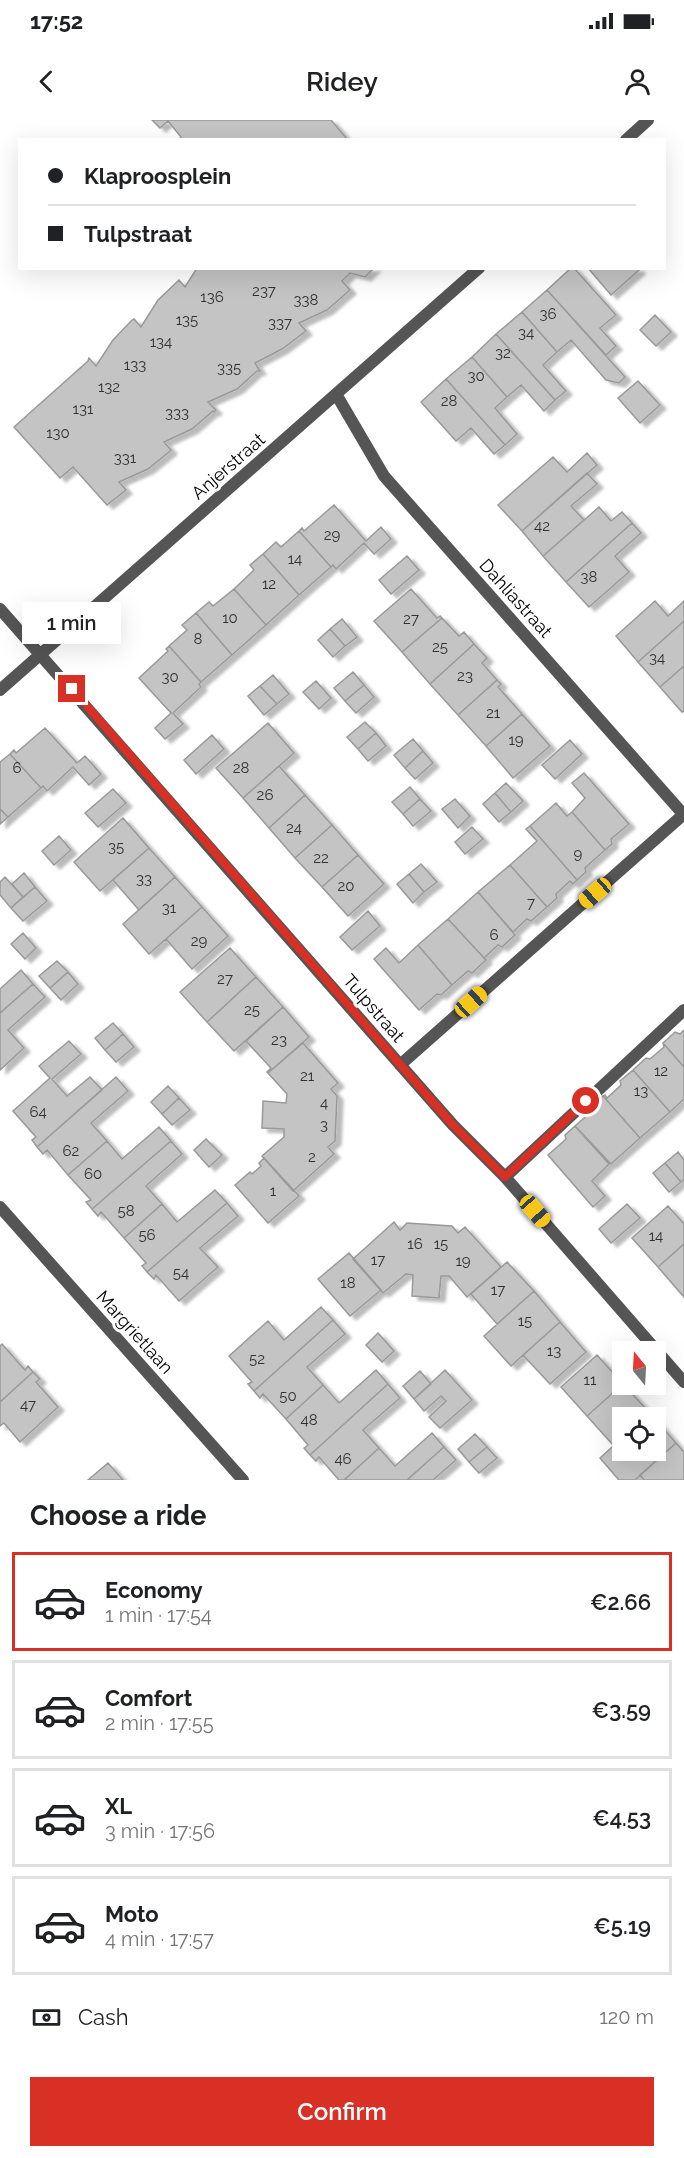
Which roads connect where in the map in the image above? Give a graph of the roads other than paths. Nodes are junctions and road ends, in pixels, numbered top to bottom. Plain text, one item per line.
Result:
1 (648, 120) edge
2 (628, 138) edge
3 (477, 270) edge
4 (336, 394) junction
5 (0, 609) edge
6 (41, 654) junction
7 (0, 690) edge
8 (684, 815) edge
9 (684, 1010) edge
10 (400, 1065) junction
11 (505, 1177) junction
12 (0, 1208) edge
13 (684, 1382) edge
14 (243, 1480) edge

1 - 2 street
3 - 4 street, Anjerstraat
4 - 6 street, Anjerstraat
4 - 8 street, Dahliastraat
5 - 6 street, Tulpstraat
6 - 7 street, Anjerstraat
6 - 10 street, Tulpstraat
8 - 10 street
9 - 11 street
10 - 11 street, Tulpstraat
11 - 13 street, Tulpstraat
12 - 14 street, Margrietlaan

